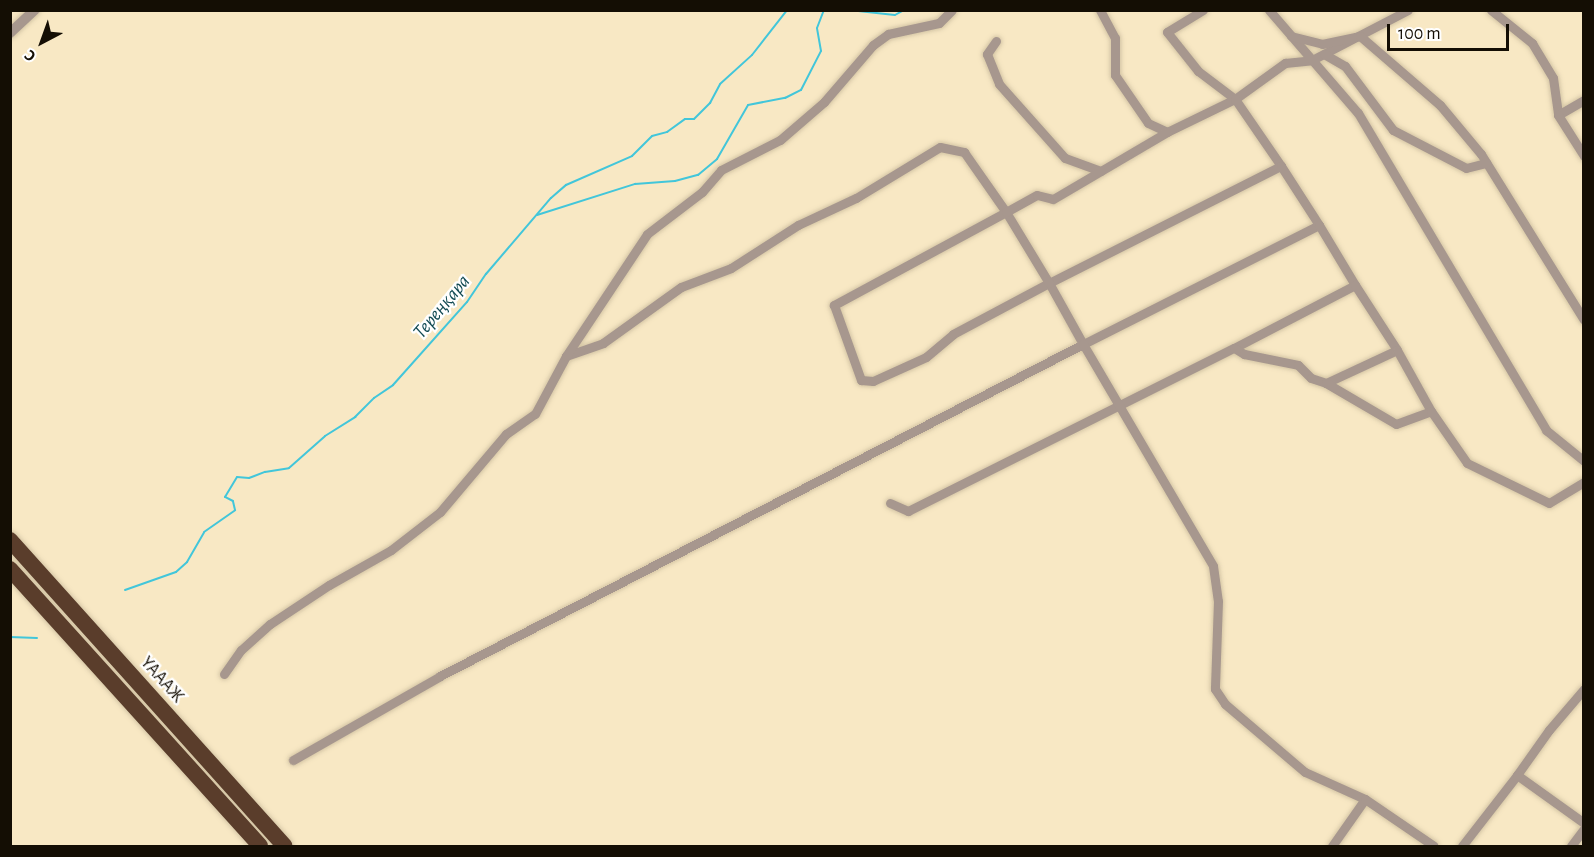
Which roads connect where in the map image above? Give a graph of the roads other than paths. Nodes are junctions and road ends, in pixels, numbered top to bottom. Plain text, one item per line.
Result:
1 (35, 10) edge
2 (952, 10) edge
3 (1101, 10) edge
4 (1203, 10) edge
5 (1407, 10) edge
6 (1491, 10) edge
7 (1269, 12) edge
8 (10, 33) edge
9 (1291, 36) junction
10 (1360, 36) junction
11 (996, 40) dead end
12 (1324, 54) junction
13 (1312, 60) junction
14 (1235, 99) junction
15 (1584, 100) edge
16 (1558, 115) junction
17 (1167, 132) junction
18 (1584, 156) edge
19 (1486, 163) junction
20 (1281, 166) junction
21 (1101, 171) junction
22 (1006, 212) junction
23 (1319, 225) junction
24 (1048, 283) junction
25 (1354, 285) junction
26 (1584, 320) edge
27 (1083, 344) junction
28 (1234, 348) junction
29 (1397, 350) junction
30 (566, 356) junction
31 (1326, 383) junction
32 (1118, 405) junction
33 (1431, 411) junction
34 (1584, 461) edge
35 (1584, 482) edge
36 (890, 503) dead end
37 (10, 540) edge
38 (10, 569) edge
39 (225, 674) dead end
40 (1584, 689) edge
41 (293, 760) dead end
42 (1517, 775) junction
43 (1365, 799) junction
44 (1584, 823) edge
45 (1584, 829) edge
46 (260, 846) edge
47 (285, 846) edge
48 (1332, 846) edge
49 (1434, 846) edge
50 (1462, 846) edge
51 (1571, 846) edge

1 - 8 street
2 - 30 street
3 - 17 street
4 - 14 street
5 - 10 street
6 - 16 street
7 - 9 street
9 - 10 street
9 - 13 street
10 - 12 street
10 - 19 street
11 - 21 street
12 - 13 street
12 - 19 street
13 - 14 street
13 - 34 street
14 - 17 street
14 - 20 street
15 - 16 street
16 - 18 street
17 - 21 street
19 - 26 street
20 - 23 street
20 - 24 street
21 - 22 street
22 - 24 street
22 - 24 street
22 - 30 street
23 - 25 street
23 - 27 street
24 - 27 street
25 - 28 street
25 - 29 street
27 - 32 street
27 - 41 street
28 - 31 street
28 - 32 street
29 - 31 street
29 - 33 street
30 - 39 street
31 - 33 street
32 - 36 street
32 - 43 street
33 - 35 street
37 - 47 highway, ҮАААЖ
38 - 46 highway
40 - 42 street
42 - 44 street
42 - 50 street
43 - 48 street
43 - 49 street
45 - 51 street

